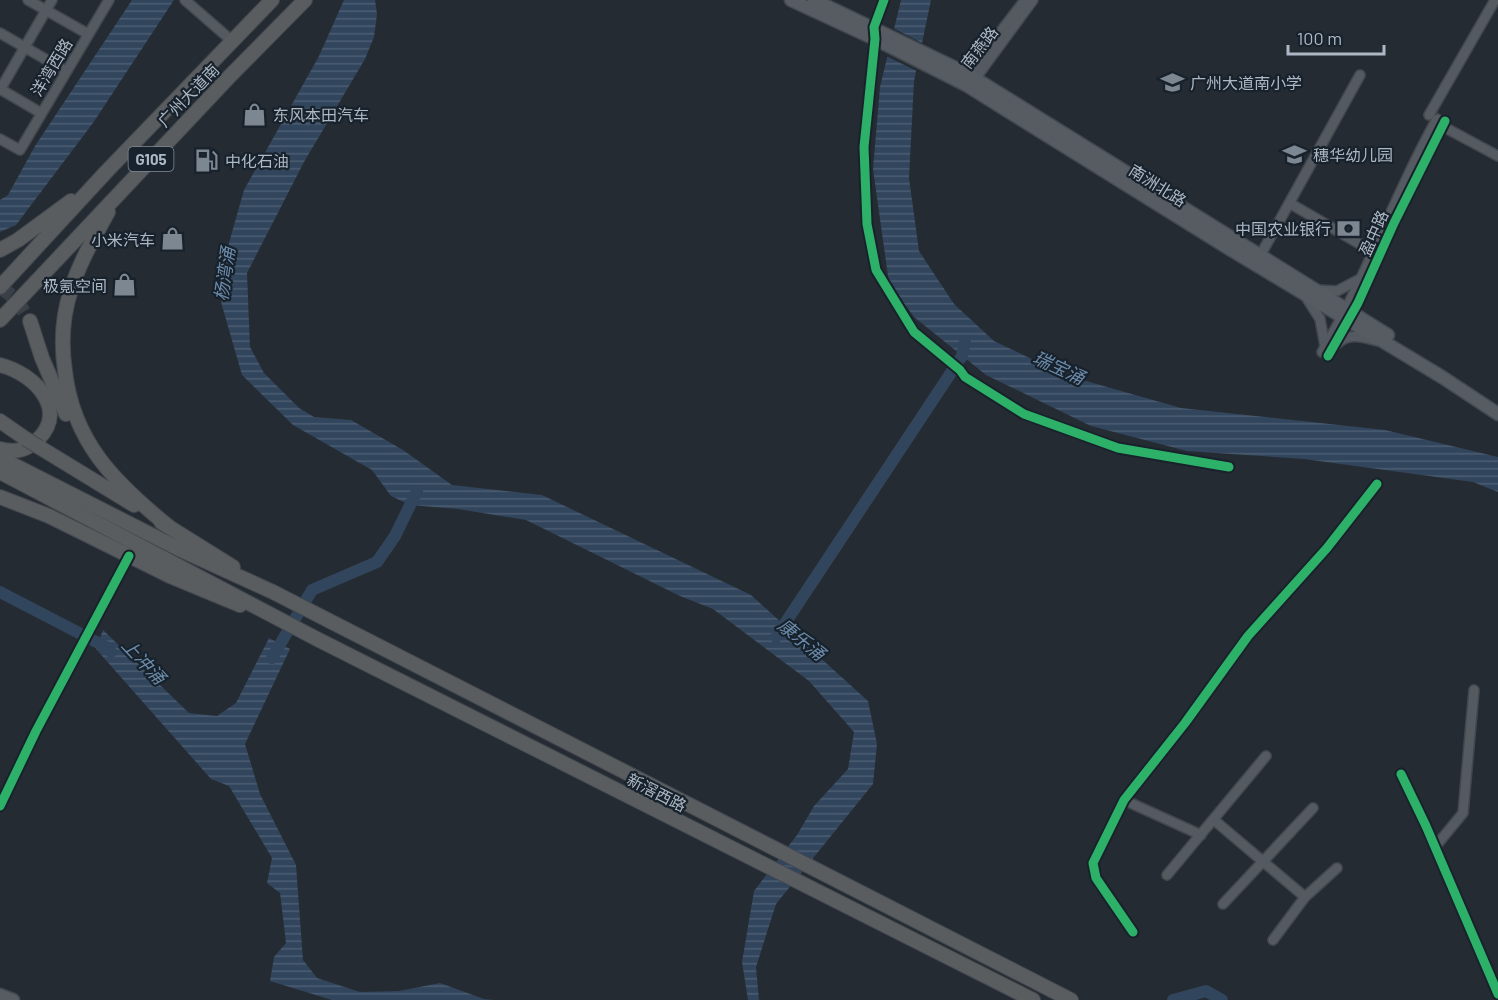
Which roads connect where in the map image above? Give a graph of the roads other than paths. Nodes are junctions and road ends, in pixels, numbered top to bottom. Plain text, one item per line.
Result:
1 (28, 0) edge
2 (52, 0) edge
3 (109, 0) edge
4 (186, 0) edge
5 (272, 0) edge
6 (305, 0) edge
7 (791, 0) edge
8 (814, 0) edge
9 (884, 0) edge
10 (1025, 0) edge
11 (1033, 0) edge
12 (1495, 0) edge
13 (46, 10) junction
14 (0, 33) edge
15 (88, 34) junction
16 (879, 35) junction
17 (232, 41) junction
18 (25, 47) junction
19 (66, 70) junction
20 (1360, 75) dead end
21 (970, 79) junction
22 (0, 89) edge
23 (41, 113) junction
24 (1438, 120) junction
25 (0, 139) edge
26 (1498, 150) edge
27 (1498, 156) edge
28 (99, 180) junction
29 (116, 195) junction
30 (1291, 204) junction
31 (0, 250) edge
32 (1372, 251) junction
33 (1260, 256) junction
34 (1360, 278) junction
35 (0, 287) edge
36 (1307, 292) junction
37 (1347, 315) junction
38 (0, 320) edge
39 (30, 321) tunnel mouth
40 (1384, 342) junction
41 (1326, 351) junction
42 (0, 365) edge
43 (1498, 404) edge
44 (1498, 414) edge
45 (0, 421) edge
46 (0, 449) edge
47 (0, 458) edge
48 (1229, 467) dead end
49 (0, 472) edge
50 (1377, 484) dead end
51 (0, 498) edge
52 (168, 526) junction
53 (129, 556) junction
54 (273, 592) junction
55 (268, 612) junction
56 (1474, 690) dead end
57 (1266, 756) dead end
58 (1401, 774) dead end
59 (1124, 800) junction
60 (0, 806) edge
61 (1313, 808) dead end
62 (1214, 820) junction
63 (1201, 836) junction
64 (1435, 847) junction
65 (1263, 861) junction
66 (1337, 868) dead end
67 (1167, 875) dead end
68 (1305, 897) junction
69 (1223, 904) dead end
70 (1133, 932) dead end
71 (1273, 940) dead end
72 (1498, 994) edge
73 (0, 995) edge
74 (13, 1000) edge
75 (1033, 1000) edge
76 (1071, 1000) edge

1 - 13 street
2 - 13 street
3 - 15 street, 洋湾西路
4 - 17 street
5 - 17 highway, 广州大道南 / G105
6 - 29 highway, 广州大道南 / G105
7 - 16 main road, 南洲北路
8 - 16 main road, 南洲北路
9 - 16 street
10 - 21 street, 南燕路
11 - 21 street, 南燕路
12 - 24 street, 盈中路
13 - 15 street
13 - 18 street
14 - 18 street
15 - 19 street, 洋湾西路
16 - 21 main road, 南洲北路
16 - 48 street
17 - 28 highway, 广州大道南 / G105
18 - 19 street
18 - 22 street
19 - 23 street, 洋湾西路
20 - 30 street
21 - 33 main road, 南洲北路
21 - 36 main road, 南洲北路
22 - 23 street
23 - 25 street, 洋湾西路
24 - 26 street
24 - 27 street
24 - 32 street, 盈中路
24 - 37 street, 盈中路
28 - 31 highway
28 - 35 highway, 广州大道南 / G105
29 - 38 highway, 广州大道南 / G105
29 - 52 highway
30 - 32 street
30 - 33 street
32 - 34 street, 盈中路
33 - 36 main road, 南洲北路
34 - 36 street
34 - 37 street, 盈中路
36 - 37 main road, 南洲北路
36 - 41 street
37 - 40 main road, 南洲北路
37 - 41 street
37 - 43 main road, 南洲北路
39 - 52 highway
40 - 41 street
40 - 44 main road, 南洲北路
42 - 46 highway
45 - 52 highway, bridge
47 - 54 highway
49 - 55 highway
50 - 59 street
51 - 53 highway
52 - 54 highway
53 - 55 highway
53 - 60 street
54 - 76 highway, 新滘西路
55 - 75 highway, 新滘西路
56 - 64 street
57 - 62 street
58 - 64 street
59 - 63 street
59 - 70 street
61 - 65 street
62 - 63 street
62 - 65 street
63 - 67 street
64 - 72 street
65 - 68 street
65 - 69 street
66 - 68 street
68 - 71 street
73 - 74 main road

